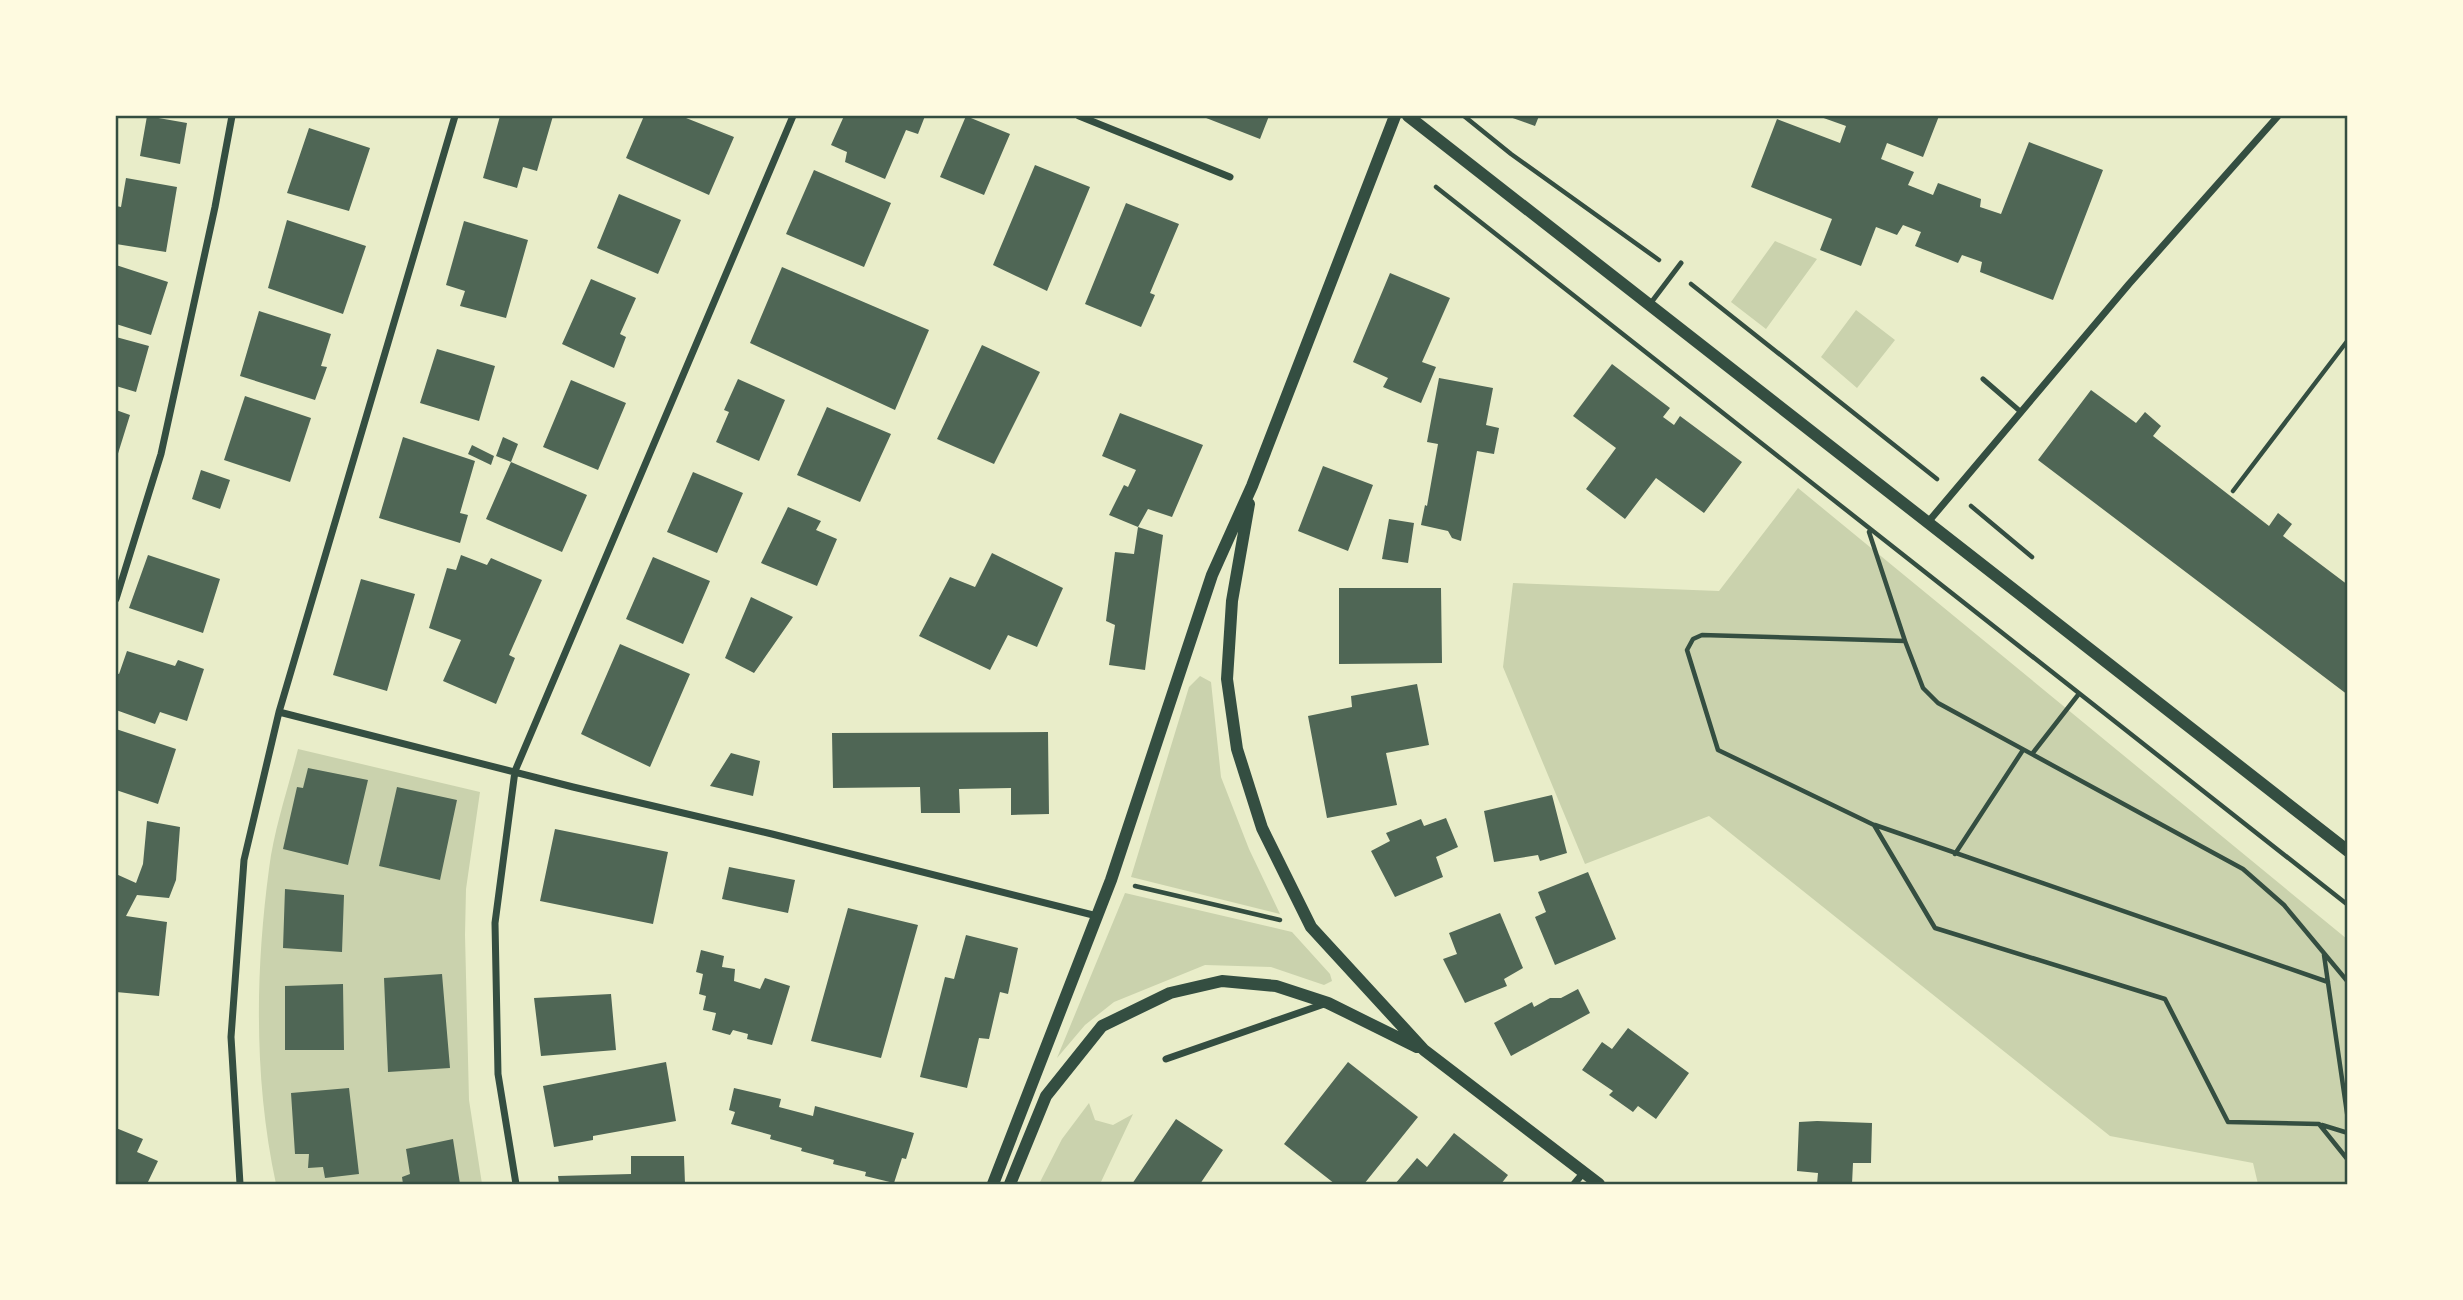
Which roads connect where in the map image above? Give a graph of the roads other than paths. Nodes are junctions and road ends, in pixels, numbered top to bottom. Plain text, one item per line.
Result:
1 (232, 116) edge
2 (455, 116) edge
3 (793, 116) edge
4 (1079, 116) edge
5 (1395, 116) edge
6 (1408, 116) edge
7 (2278, 116) edge
8 (1230, 177) dead end
9 (1681, 264) dead end
10 (1650, 304) junction
11 (1983, 379) dead end
12 (2021, 412) junction
13 (1252, 486) junction
14 (1929, 521) junction
15 (116, 599) edge
16 (279, 712) junction
17 (514, 771) junction
18 (2347, 851) edge
19 (1097, 916) junction
20 (1328, 1003) junction
21 (1424, 1050) junction
22 (1166, 1059) dead end
23 (1584, 1172) junction
24 (240, 1185) edge
25 (516, 1185) edge
26 (993, 1185) edge
27 (1010, 1185) edge
28 (1574, 1185) edge
29 (1599, 1185) edge

1 - 15 street
2 - 16 street
3 - 17 street
4 - 8 street
5 - 13 street
6 - 10 street
7 - 12 street
9 - 10 lane
10 - 14 street
11 - 12 lane
12 - 14 street
13 - 19 street
13 - 21 street
14 - 18 street
16 - 17 street
16 - 24 street
17 - 19 street
17 - 25 street
19 - 26 street
20 - 21 street
20 - 22 street
20 - 27 street
21 - 23 street
23 - 28 street
23 - 29 street

